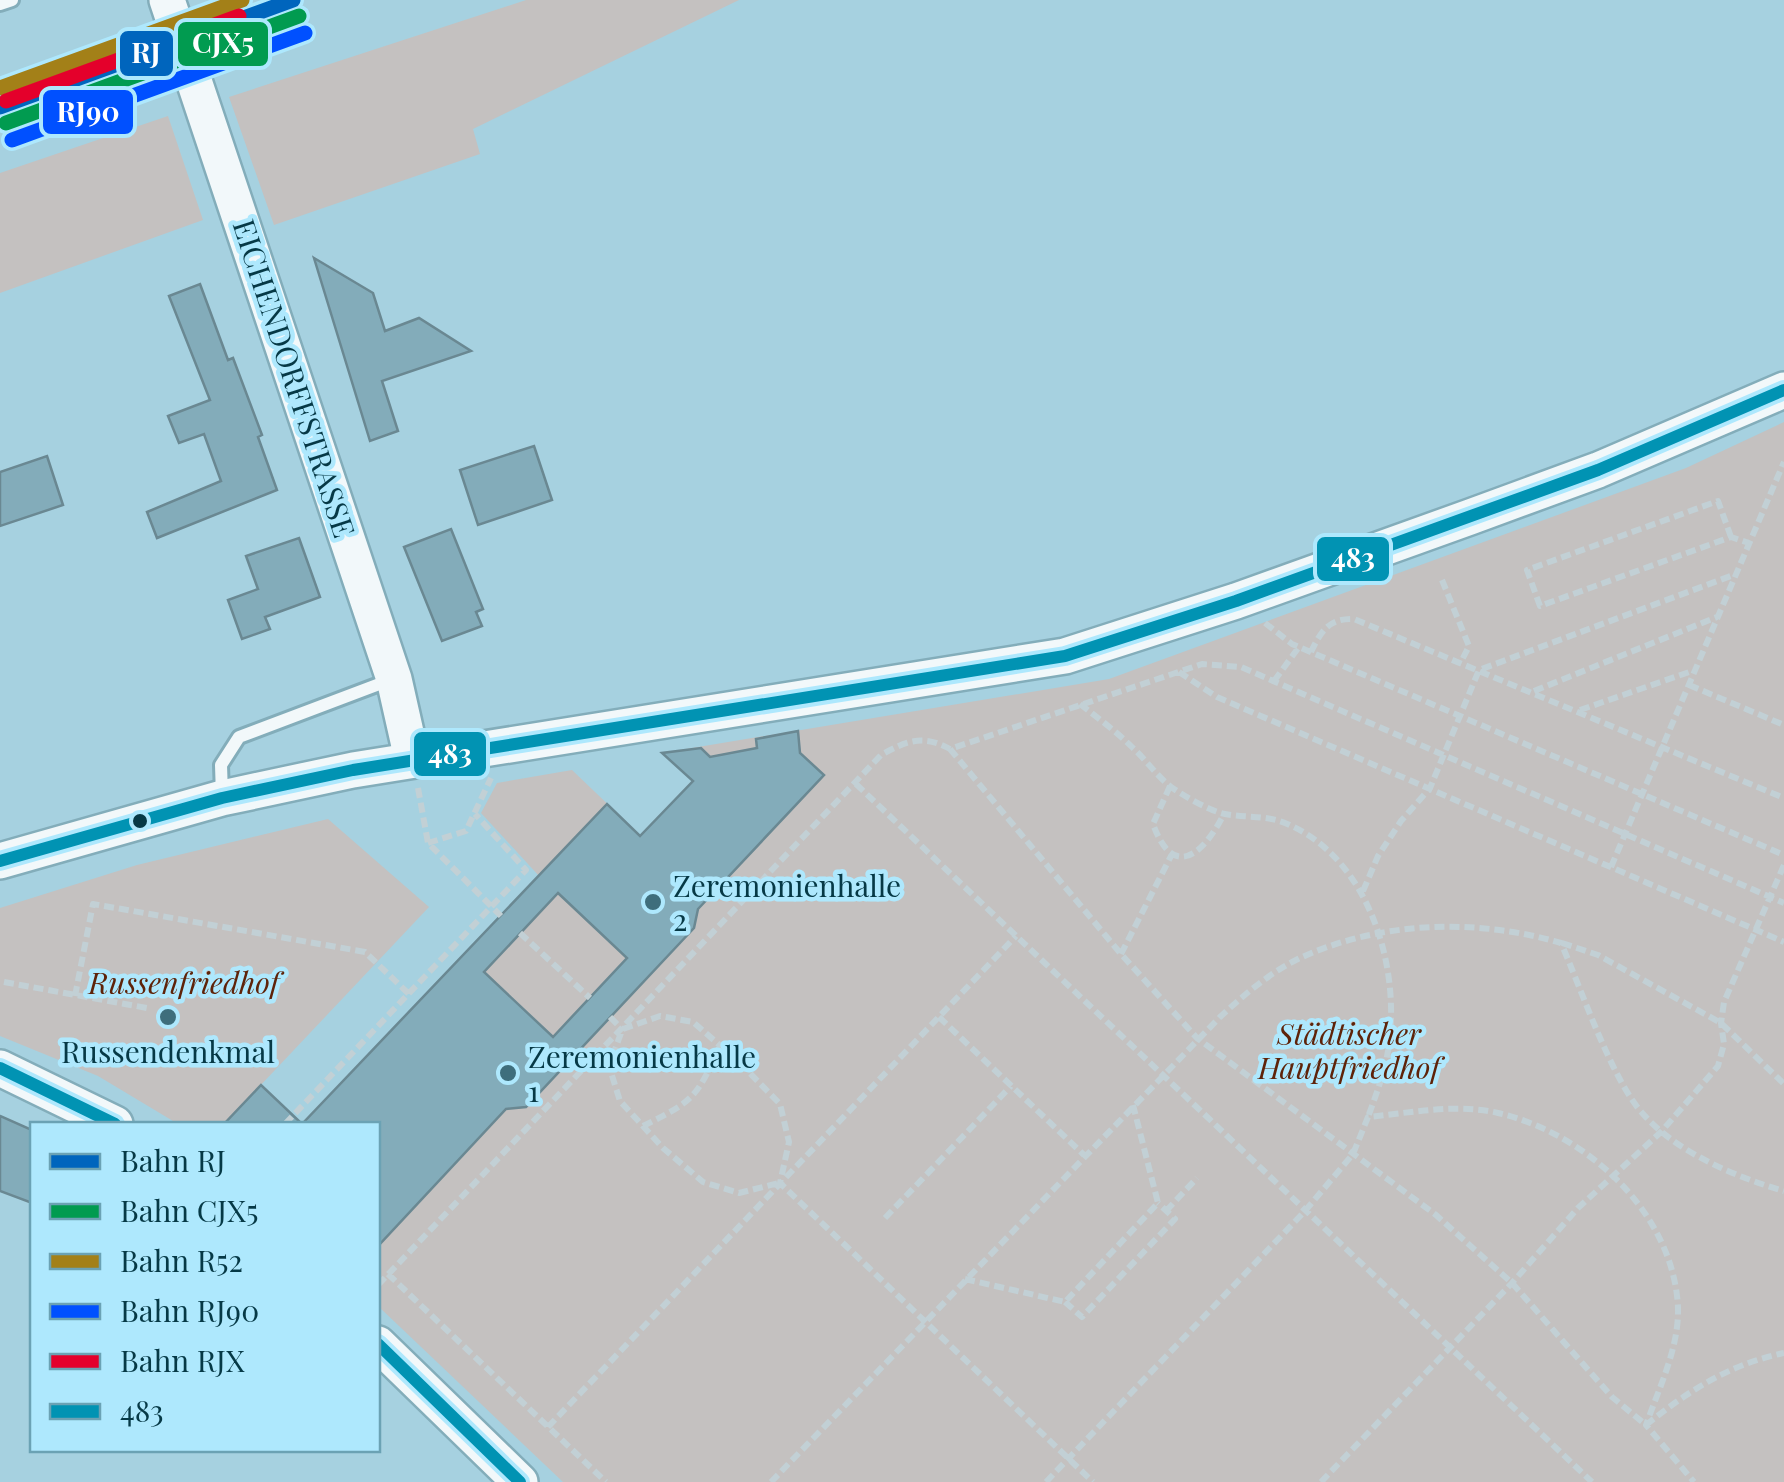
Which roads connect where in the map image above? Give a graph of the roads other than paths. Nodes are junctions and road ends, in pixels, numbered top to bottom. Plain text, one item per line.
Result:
1 (12, 0) edge
2 (167, 0) edge
3 (0, 4) edge
4 (1784, 390) edge
5 (394, 678) junction
6 (412, 759) junction
7 (222, 798) junction
8 (0, 862) edge
9 (0, 1068) edge
10 (112, 1122) edge
11 (380, 1346) edge
12 (520, 1482) edge

1 - 3 lane
2 - 5 street, EICHENDORFFSTRASSE
4 - 6 street
5 - 6 street, EICHENDORFFSTRASSE
5 - 7 lane
6 - 7 street
7 - 8 street
9 - 10 street
11 - 12 street

